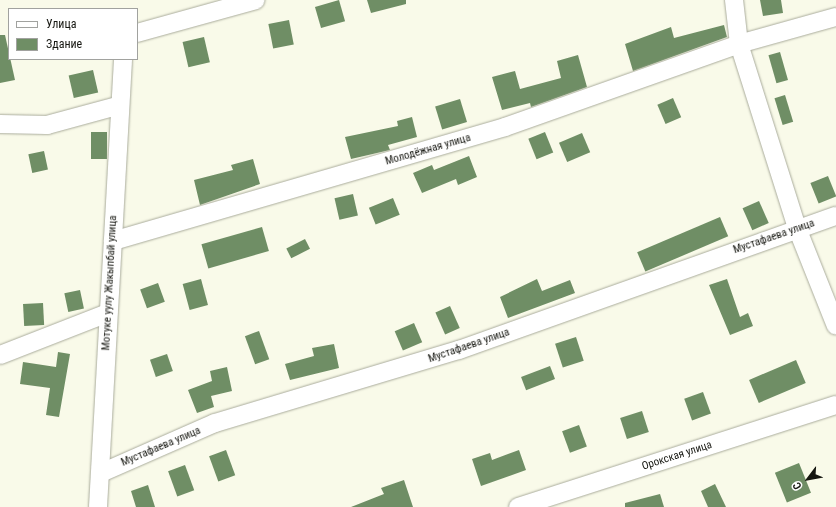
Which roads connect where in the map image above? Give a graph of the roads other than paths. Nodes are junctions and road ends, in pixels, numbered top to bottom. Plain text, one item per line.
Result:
1 (256, 0) edge
2 (734, 0) edge
3 (836, 17) edge
4 (138, 33) edge
5 (739, 44) junction
6 (123, 60) edge
7 (117, 106) junction
8 (0, 124) edge
9 (836, 216) edge
10 (797, 228) junction
11 (113, 241) junction
12 (108, 313) junction
13 (836, 326) edge
14 (0, 355) edge
15 (836, 405) edge
16 (101, 473) junction
17 (98, 507) edge
18 (518, 507) edge

1 - 4 street
2 - 5 street
3 - 5 street, Молодёжная улица
5 - 10 street
5 - 11 street, Молодёжная улица
6 - 7 street, Мотуке уулу Жакыпбай улица
7 - 8 street
7 - 11 street, Мотуке уулу Жакыпбай улица
9 - 10 street, Мустафаева улица
10 - 13 street
10 - 16 street, Мустафаева улица
11 - 12 street, Мотуке уулу Жакыпбай улица
12 - 14 street
12 - 16 street, Мотуке уулу Жакыпбай улица
15 - 18 street, Орокская улица
16 - 17 street, Мотуке уулу Жакыпбай улица

